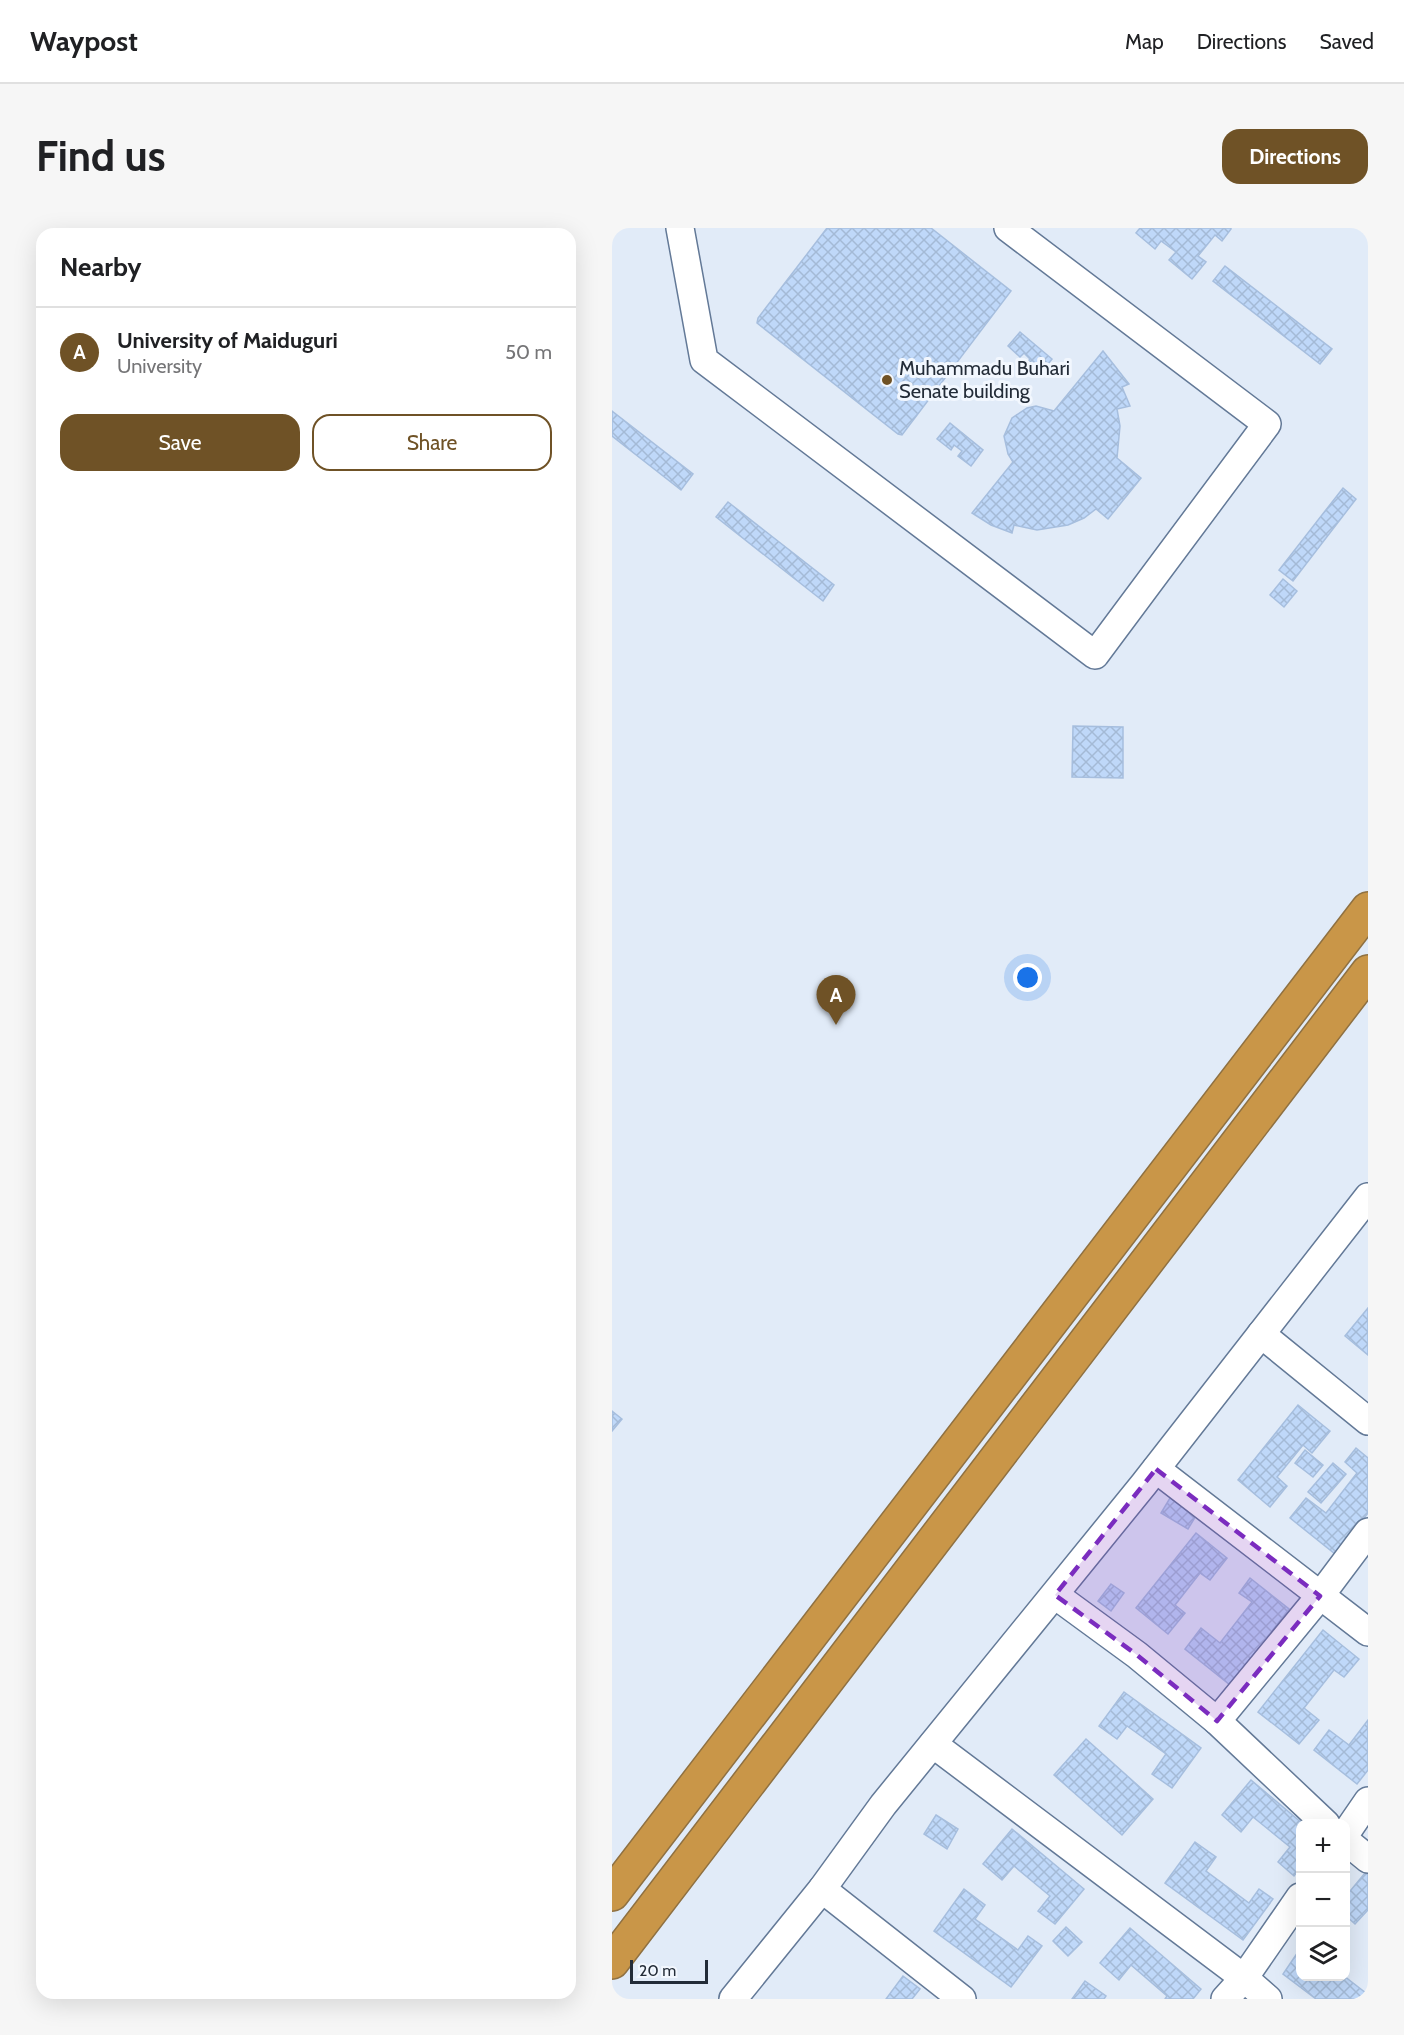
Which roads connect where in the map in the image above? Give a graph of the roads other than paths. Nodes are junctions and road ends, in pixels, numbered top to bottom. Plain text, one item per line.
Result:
1 (680, 228) edge
2 (1008, 228) edge
3 (1368, 909) edge
4 (1368, 972) edge
5 (1368, 1197) edge
6 (1261, 1334) junction
7 (1368, 1421) edge
8 (1156, 1469) junction
9 (1368, 1532) edge
10 (1055, 1595) junction
11 (1320, 1596) junction
12 (1368, 1632) edge
13 (1216, 1721) junction
14 (933, 1744) junction
15 (1368, 1801) edge
16 (1321, 1819) edge
17 (1350, 1827) edge
18 (1350, 1844) edge
19 (1368, 1859) edge
20 (822, 1888) junction
21 (612, 1894) edge
22 (1296, 1903) edge
23 (612, 1962) edge
24 (1244, 1978) junction
25 (733, 1999) edge
26 (962, 1999) edge
27 (1225, 1999) edge
28 (1268, 1999) edge

1 - 2 street
3 - 21 highway
4 - 23 highway
5 - 6 street
6 - 7 street
6 - 8 street
8 - 10 street
8 - 11 street
9 - 11 street
10 - 13 street
10 - 14 street
11 - 12 street
11 - 13 street
13 - 16 street
14 - 20 street
14 - 24 street
15 - 17 street
18 - 19 street
20 - 25 street
20 - 26 street
22 - 24 street
24 - 27 street
24 - 28 street

